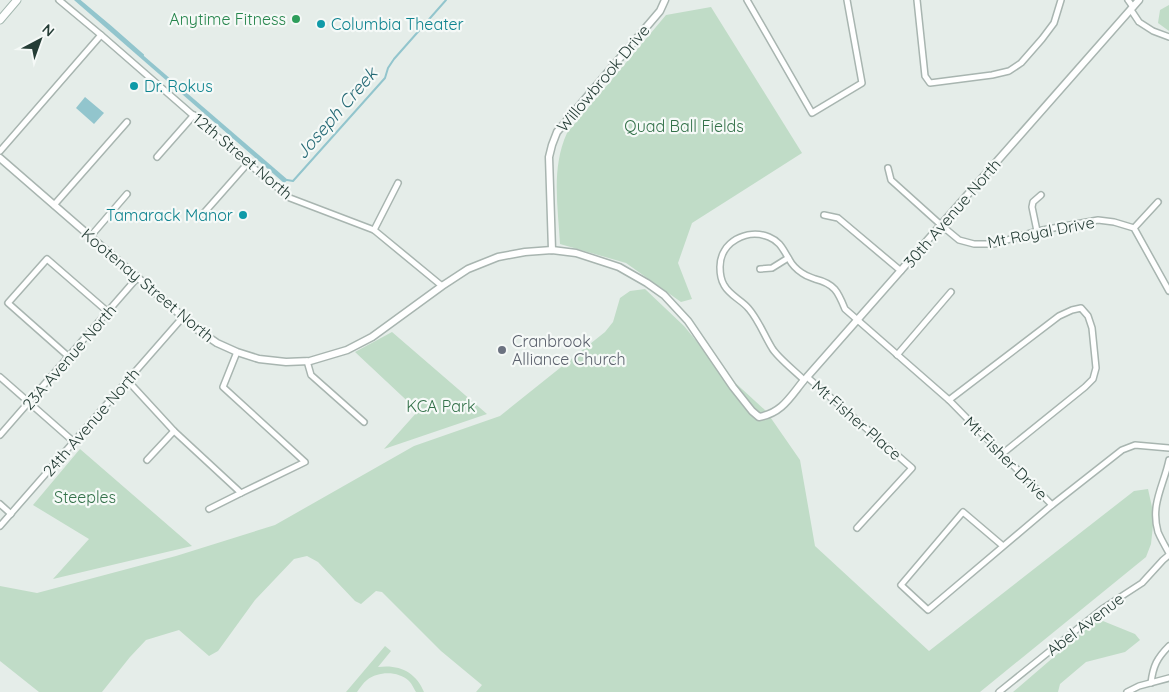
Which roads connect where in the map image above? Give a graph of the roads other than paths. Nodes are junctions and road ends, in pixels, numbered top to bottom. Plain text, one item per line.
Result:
1 (17, 0) edge
2 (59, 0) edge
3 (665, 0) edge
4 (747, 0) edge
5 (847, 0) edge
6 (916, 0) edge
7 (1061, 0) edge
8 (1128, 0) edge
9 (1139, 0) edge
10 (1132, 8) junction
11 (0, 20) edge
12 (102, 36) junction
13 (1169, 38) edge
14 (194, 115) junction
15 (127, 122) dead end
16 (0, 151) edge
17 (157, 157) dead end
18 (0, 158) edge
19 (248, 163) junction
20 (888, 168) dead end
21 (398, 183) dead end
22 (127, 194) dead end
23 (1041, 195) dead end
24 (1158, 202) dead end
25 (54, 205) junction
26 (203, 214) dead end
27 (824, 215) dead end
28 (941, 225) junction
29 (1134, 228) junction
30 (374, 230) junction
31 (1037, 231) junction
32 (90, 237) junction
33 (552, 250) junction
34 (788, 258) junction
35 (760, 269) dead end
36 (901, 271) junction
37 (137, 278) junction
38 (442, 286) junction
39 (1169, 291) edge
40 (950, 292) dead end
41 (108, 312) junction
42 (183, 317) junction
43 (858, 320) junction
44 (237, 352) junction
45 (897, 355) junction
46 (69, 357) junction
47 (307, 361) junction
48 (0, 377) edge
49 (806, 378) junction
50 (128, 381) junction
51 (949, 400) junction
52 (29, 402) junction
53 (759, 416) joint
54 (364, 422) dead end
55 (174, 431) junction
56 (0, 435) edge
57 (74, 442) junction
58 (1169, 448) edge
59 (1002, 454) junction
60 (147, 460) dead end
61 (1169, 460) edge
62 (241, 493) junction
63 (0, 504) edge
64 (1052, 504) junction
65 (209, 509) dead end
66 (11, 514) junction
67 (0, 526) edge
68 (857, 528) dead end
69 (1003, 546) junction
70 (1169, 554) edge
71 (1169, 646) edge
72 (1169, 678) edge
73 (1151, 683) junction
74 (999, 692) edge
75 (1127, 692) edge

1 - 11 main road
2 - 12 street, 12th Street North
3 - 33 street, Willowbrook Drive
4 - 5 street
6 - 7 street
8 - 10 street
9 - 10 street, 30th Avenue North
10 - 13 street
10 - 28 street, 30th Avenue North
12 - 14 street, 12th Street North
12 - 16 street
14 - 17 street
14 - 19 street, 12th Street North
15 - 25 street
18 - 25 street, Kootenay Street North
19 - 26 street
19 - 30 street, 12th Street North
20 - 28 street, Mt Royal Drive
21 - 30 street
22 - 32 street
23 - 31 street
24 - 29 street
25 - 32 street, Kootenay Street North
27 - 36 street
28 - 31 street, Mt Royal Drive
28 - 36 street, 30th Avenue North
29 - 31 street, Mt Royal Drive
29 - 39 street
30 - 38 street, 12th Street North
32 - 37 street, Kootenay Street North
33 - 38 street, Kootenay Street North
33 - 53 street, Kootenay Street North
34 - 35 street
34 - 43 street, Mt Fisher Drive
34 - 49 street, Mt Fisher Drive
36 - 43 street, 30th Avenue North
37 - 41 street, 23A Avenue North
37 - 42 street, Kootenay Street North
38 - 47 street, Kootenay Street North
40 - 45 street
41 - 46 street, 23A Avenue North
41 - 46 street
42 - 44 street, Kootenay Street North
42 - 50 street, 24th Avenue North
43 - 45 street, Mt Fisher Drive
43 - 49 street, 30th Avenue North
44 - 47 street, Kootenay Street North
44 - 62 street
45 - 51 street, Mt Fisher Drive
46 - 52 street, 23A Avenue North
47 - 54 street
48 - 52 street
49 - 53 street, 30th Avenue North
49 - 68 street, Mt Fisher Place
50 - 55 street
50 - 57 street, 24th Avenue North
51 - 59 street, Mt Fisher Drive
51 - 59 street
52 - 56 street, 23A Avenue North
52 - 57 street
55 - 60 street
55 - 62 street
57 - 66 street, 24th Avenue North
58 - 64 street, Mt Fisher Drive
59 - 64 street, Mt Fisher Drive
61 - 70 street
62 - 65 street
63 - 66 street
64 - 69 street
66 - 67 street, 24th Avenue North
69 - 69 street
70 - 74 street, Abel Avenue
71 - 73 street
72 - 73 street
73 - 75 street

